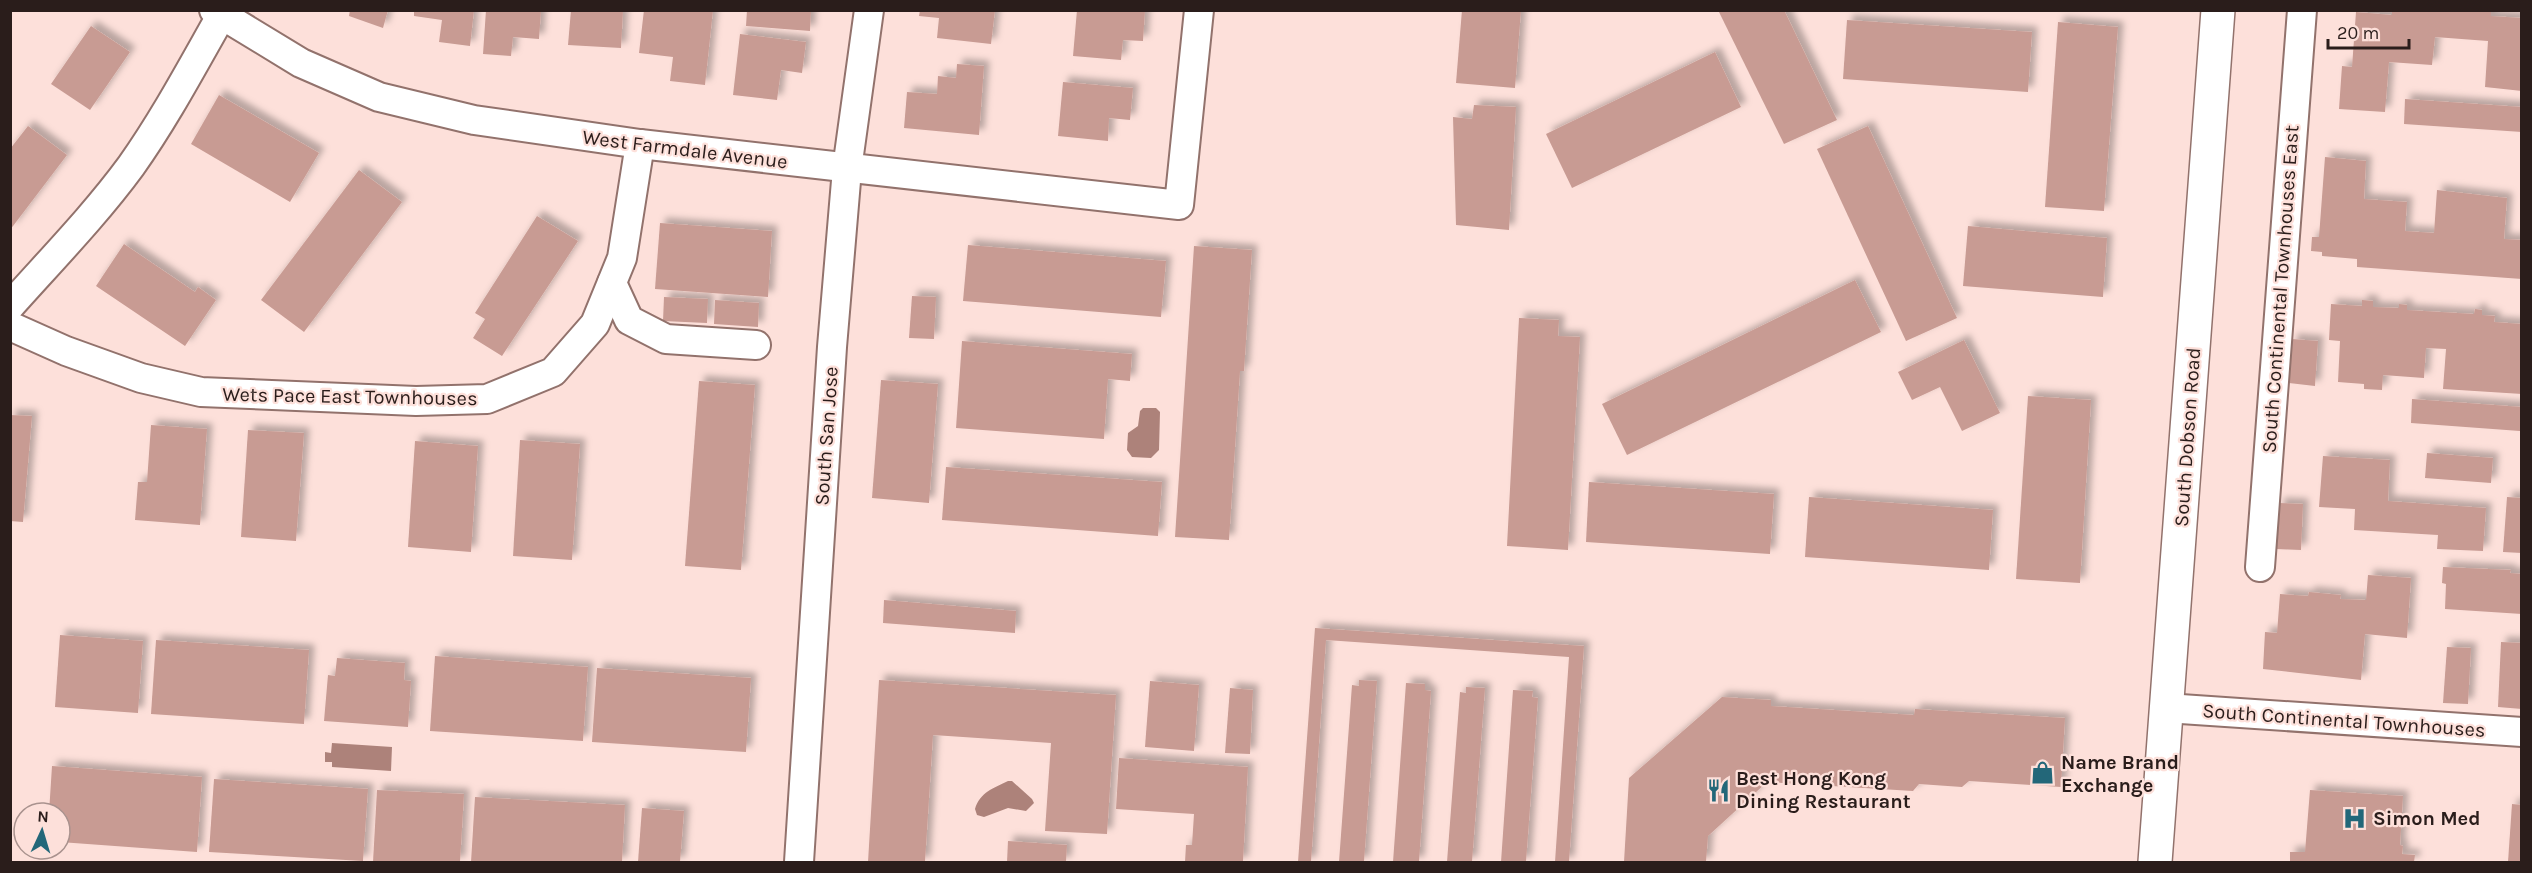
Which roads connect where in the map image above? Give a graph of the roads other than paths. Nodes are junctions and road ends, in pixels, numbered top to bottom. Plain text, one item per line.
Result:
1 (869, 10) edge
2 (1199, 10) edge
3 (2218, 10) edge
4 (2302, 10) edge
5 (218, 13) edge
6 (640, 144) junction
7 (847, 169) junction
8 (612, 283) junction
9 (10, 306) edge
10 (10, 326) edge
11 (756, 345) dead end
12 (2260, 567) dead end
13 (2166, 708) junction
14 (2522, 732) edge
15 (799, 862) edge
16 (2155, 862) edge

1 - 7 street, South San Jose
2 - 7 street, West Farmdale Avenue
3 - 13 main road, South Dobson Road
4 - 12 street, South Continental Townhouses East
5 - 6 street, West Farmdale Avenue
5 - 9 street
6 - 7 street, West Farmdale Avenue
6 - 8 street, Wets Pace East Townhouses
7 - 15 street, South San Jose
8 - 10 street, Wets Pace East Townhouses
8 - 11 street
13 - 14 street, South Continental Townhouses
13 - 16 main road, South Dobson Road

